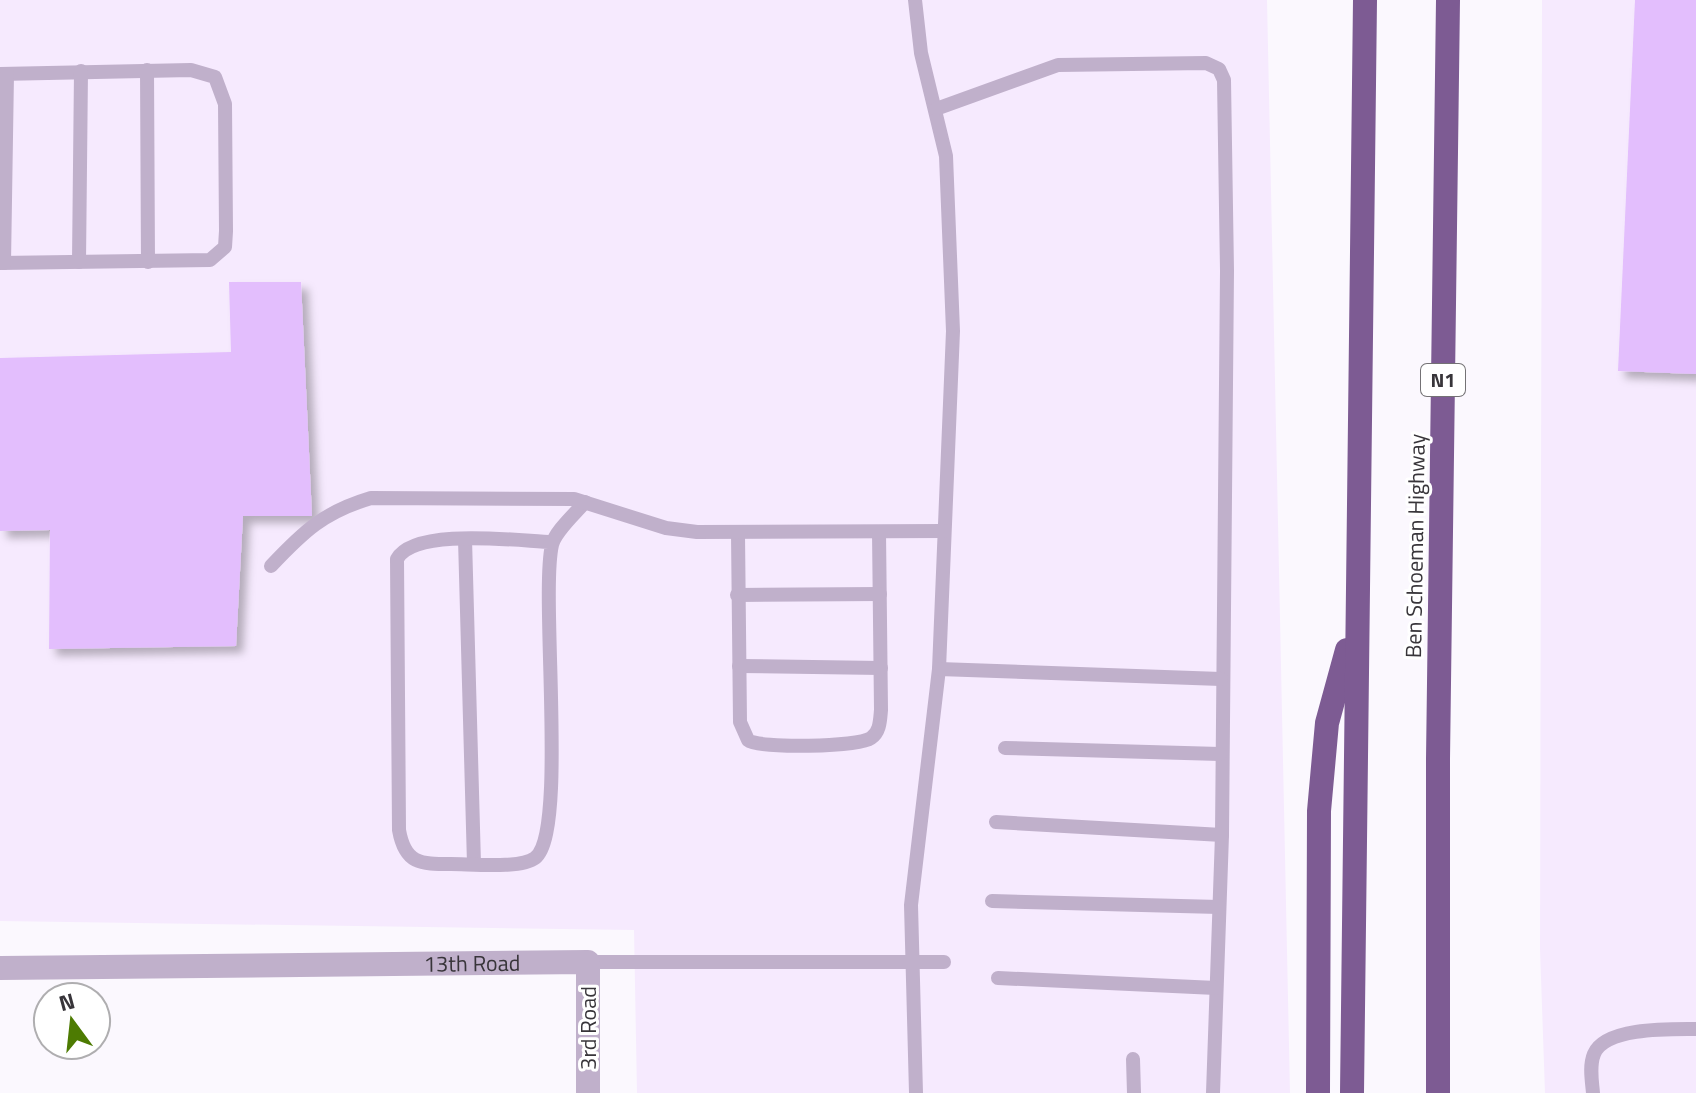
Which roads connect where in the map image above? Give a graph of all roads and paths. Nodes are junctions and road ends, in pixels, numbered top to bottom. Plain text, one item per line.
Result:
1 (915, 0) edge
2 (1365, 0) edge
3 (1448, 0) edge
4 (147, 70) junction
5 (81, 71) junction
6 (3, 74) edge
7 (936, 109) junction
8 (79, 262) junction
9 (148, 262) junction
10 (2, 263) edge
11 (585, 502) junction
12 (944, 531) junction
13 (879, 532) junction
14 (738, 534) junction
15 (465, 539) junction
16 (552, 542) junction
17 (271, 566) dead end
18 (880, 594) junction
19 (737, 595) junction
20 (1355, 629) junction
21 (739, 666) junction
22 (881, 668) junction
23 (939, 669) junction
24 (1221, 679) junction
25 (1005, 748) dead end
26 (1220, 754) junction
27 (996, 822) dead end
28 (1222, 835) junction
29 (474, 864) junction
30 (992, 901) dead end
31 (1219, 907) junction
32 (912, 961) junction
33 (588, 962) junction
34 (944, 962) dead end
35 (0, 968) edge
36 (998, 978) dead end
37 (1216, 988) junction
38 (1696, 1029) edge
39 (1439, 1033) junction
40 (1133, 1059) dead end
41 (588, 1093) edge
42 (916, 1093) edge
43 (1134, 1093) edge
44 (1213, 1093) edge
45 (1318, 1093) edge
46 (1352, 1093) edge
47 (1438, 1093) edge
48 (1450, 1093) edge
49 (1593, 1093) edge

1 - 7 lane
2 - 20 highway
3 - 39 highway, Ben Schoeman Highway / N1
4 - 5 lane
4 - 9 lane
4 - 9 lane
5 - 6 lane
5 - 8 lane
6 - 10 lane
7 - 12 lane
7 - 24 lane
8 - 9 lane
8 - 10 lane
11 - 14 lane
11 - 16 lane
11 - 17 lane
12 - 13 lane
12 - 23 lane
13 - 14 lane
13 - 18 lane
14 - 19 lane
15 - 16 lane
15 - 29 lane
15 - 29 lane
16 - 29 lane
18 - 19 lane
18 - 22 lane
19 - 21 lane
20 - 45 highway
20 - 46 highway
21 - 22 lane
21 - 22 lane
23 - 24 lane
23 - 32 lane
24 - 26 lane
25 - 26 lane
26 - 28 lane
27 - 28 lane
28 - 31 lane
30 - 31 lane
31 - 37 lane
32 - 33 lane, 13th Road
32 - 34 lane, 13th Road
32 - 42 lane
33 - 35 street, 13th Road
33 - 41 street, 3rd Road
36 - 37 lane
37 - 44 lane
38 - 49 lane
39 - 47 highway, Ben Schoeman Highway / N1
39 - 48 highway
40 - 43 lane

